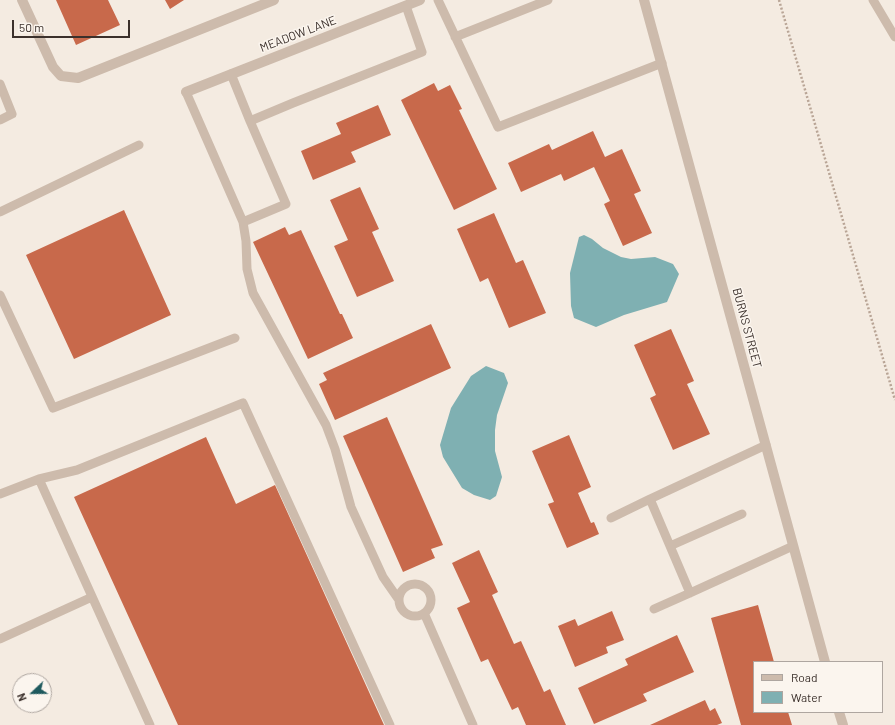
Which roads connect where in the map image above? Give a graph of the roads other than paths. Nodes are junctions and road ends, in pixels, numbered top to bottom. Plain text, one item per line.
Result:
1 (22, 0) edge
2 (274, 0) edge
3 (420, 0) edge
4 (438, 0) edge
5 (548, 0) edge
6 (644, 0) edge
7 (873, 0) edge
8 (406, 6) junction
9 (455, 37) junction
10 (895, 37) edge
11 (662, 63) junction
12 (231, 74) junction
13 (0, 84) edge
14 (186, 92) joint
15 (0, 120) edge
16 (250, 121) junction
17 (139, 144) dead end
18 (0, 212) edge
19 (243, 222) junction
20 (0, 295) edge
21 (235, 338) dead end
22 (766, 445) junction
23 (39, 479) junction
24 (0, 494) edge
25 (650, 499) junction
26 (742, 514) dead end
27 (611, 518) dead end
28 (670, 546) junction
29 (794, 546) junction
30 (690, 593) junction
31 (92, 597) junction
32 (399, 600) junction
33 (654, 609) dead end
34 (424, 614) junction
35 (0, 639) edge
36 (825, 661) edge
37 (839, 713) edge
38 (150, 725) edge
39 (390, 725) edge
40 (473, 725) edge
41 (843, 725) edge

1 - 2 street
3 - 8 street, MEADOW LANE
4 - 9 lane
5 - 9 lane
6 - 11 street, BURNS STREET
7 - 10 lane
8 - 12 street, MEADOW LANE
8 - 16 lane
9 - 11 lane
11 - 22 street, BURNS STREET
12 - 14 street, MEADOW LANE
12 - 16 lane
13 - 15 lane
14 - 19 lane
16 - 19 lane
17 - 18 lane
19 - 32 lane
20 - 21 lane
22 - 25 lane
22 - 29 street, BURNS STREET
23 - 24 lane
23 - 31 lane
23 - 39 lane
25 - 27 lane
25 - 28 lane
26 - 28 lane
28 - 30 lane
29 - 30 lane
29 - 36 street, BURNS STREET
30 - 33 lane
31 - 35 lane
31 - 38 lane
32 - 34 lane
32 - 34 lane
34 - 40 lane
37 - 41 street

